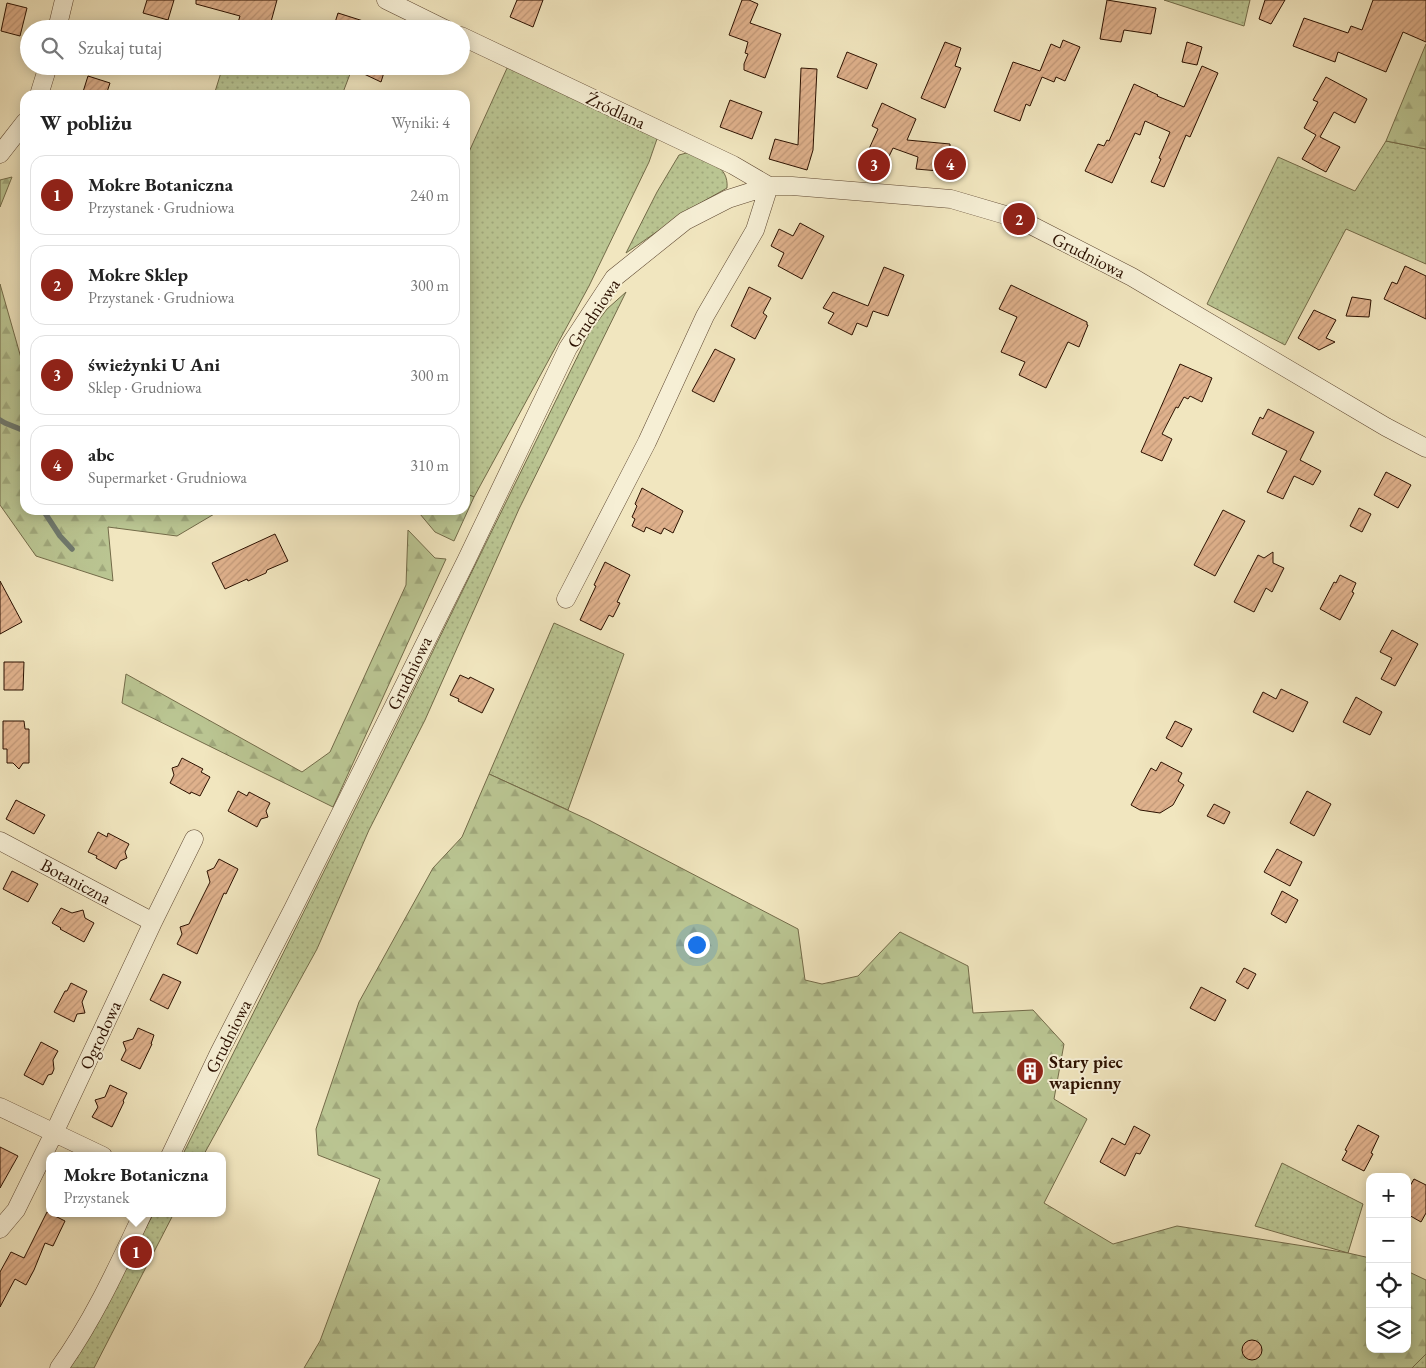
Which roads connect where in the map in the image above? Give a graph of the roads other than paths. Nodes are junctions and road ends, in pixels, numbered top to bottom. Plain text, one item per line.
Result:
1 (64, 0) edge
2 (386, 0) edge
3 (59, 20) edge
4 (427, 20) edge
5 (470, 40) edge
6 (45, 75) edge
7 (41, 90) edge
8 (20, 132) edge
9 (0, 154) edge
10 (769, 186) junction
11 (1426, 448) edge
12 (566, 599) dead end
13 (194, 839) dead end
14 (0, 841) edge
15 (152, 922) junction
16 (0, 1107) edge
17 (54, 1133) junction
18 (94, 1152) edge
19 (172, 1152) edge
20 (140, 1217) edge
21 (0, 1228) edge
22 (59, 1368) edge

1 - 3 street
2 - 4 street
5 - 10 street, Źródlana
6 - 7 street
8 - 9 street
10 - 11 street, Grudniowa
10 - 12 street
10 - 19 street, Grudniowa
13 - 15 street, Ogrodowa
14 - 15 street, Botaniczna
15 - 17 street, Ogrodowa
16 - 17 street
17 - 18 street
17 - 21 street, Ogrodowa
20 - 22 street

